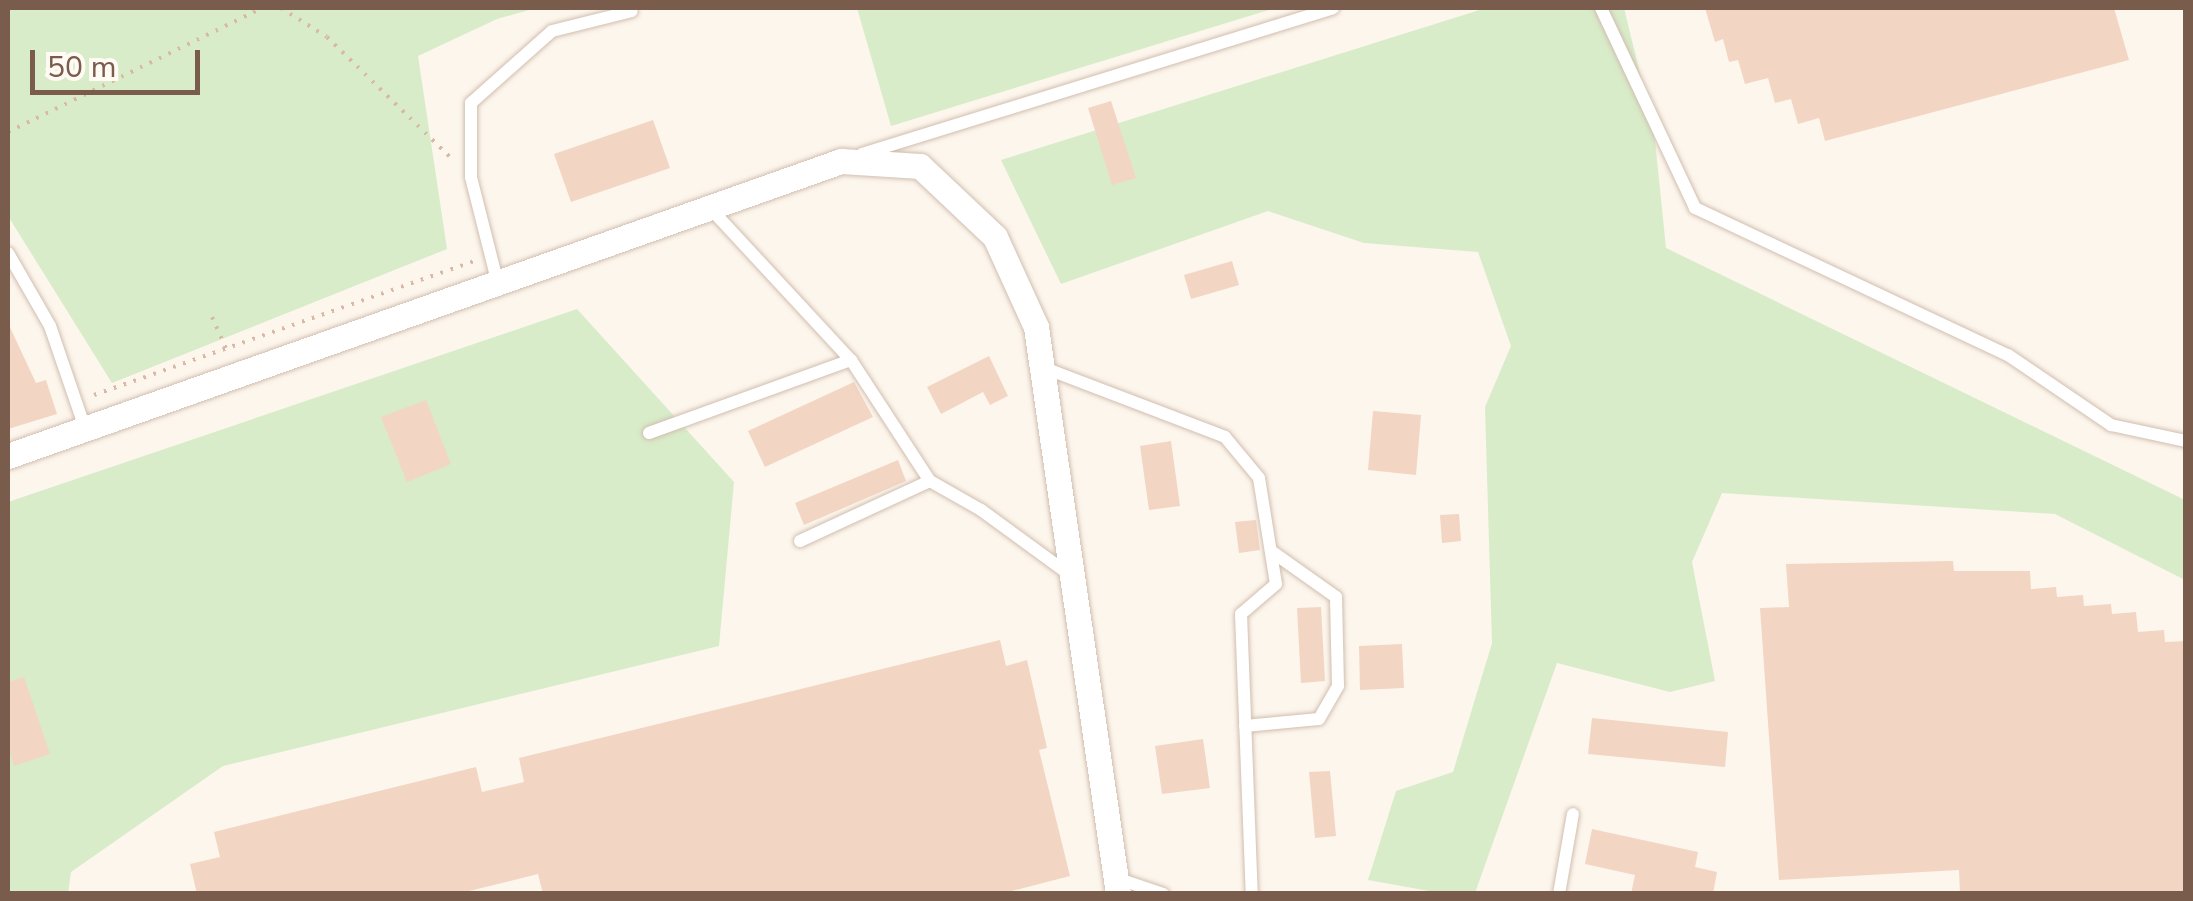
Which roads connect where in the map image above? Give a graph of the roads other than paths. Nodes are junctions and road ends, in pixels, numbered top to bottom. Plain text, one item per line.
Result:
1 (1333, 8) edge
2 (1601, 8) edge
3 (632, 11) dead end
4 (841, 161) junction
5 (710, 208) junction
6 (8, 253) edge
7 (498, 284) junction
8 (852, 360) junction
9 (1042, 368) junction
10 (85, 428) junction
11 (650, 433) dead end
12 (2186, 441) edge
13 (8, 456) edge
14 (930, 481) junction
15 (800, 541) dead end
16 (1271, 550) junction
17 (1072, 576) junction
18 (1245, 726) junction
19 (1573, 814) dead end
20 (1117, 886) edge
21 (1163, 894) edge
22 (1252, 894) edge
23 (1559, 894) edge

1 - 4 lane
2 - 12 lane
3 - 7 lane
4 - 5 street
4 - 9 street
5 - 7 street
5 - 8 lane
6 - 10 lane
7 - 10 street
8 - 11 lane
8 - 14 lane
9 - 16 lane
9 - 17 street
10 - 13 street
14 - 15 lane
14 - 17 lane
16 - 18 lane
16 - 18 lane
17 - 20 street
18 - 22 lane
19 - 23 lane
20 - 21 lane

